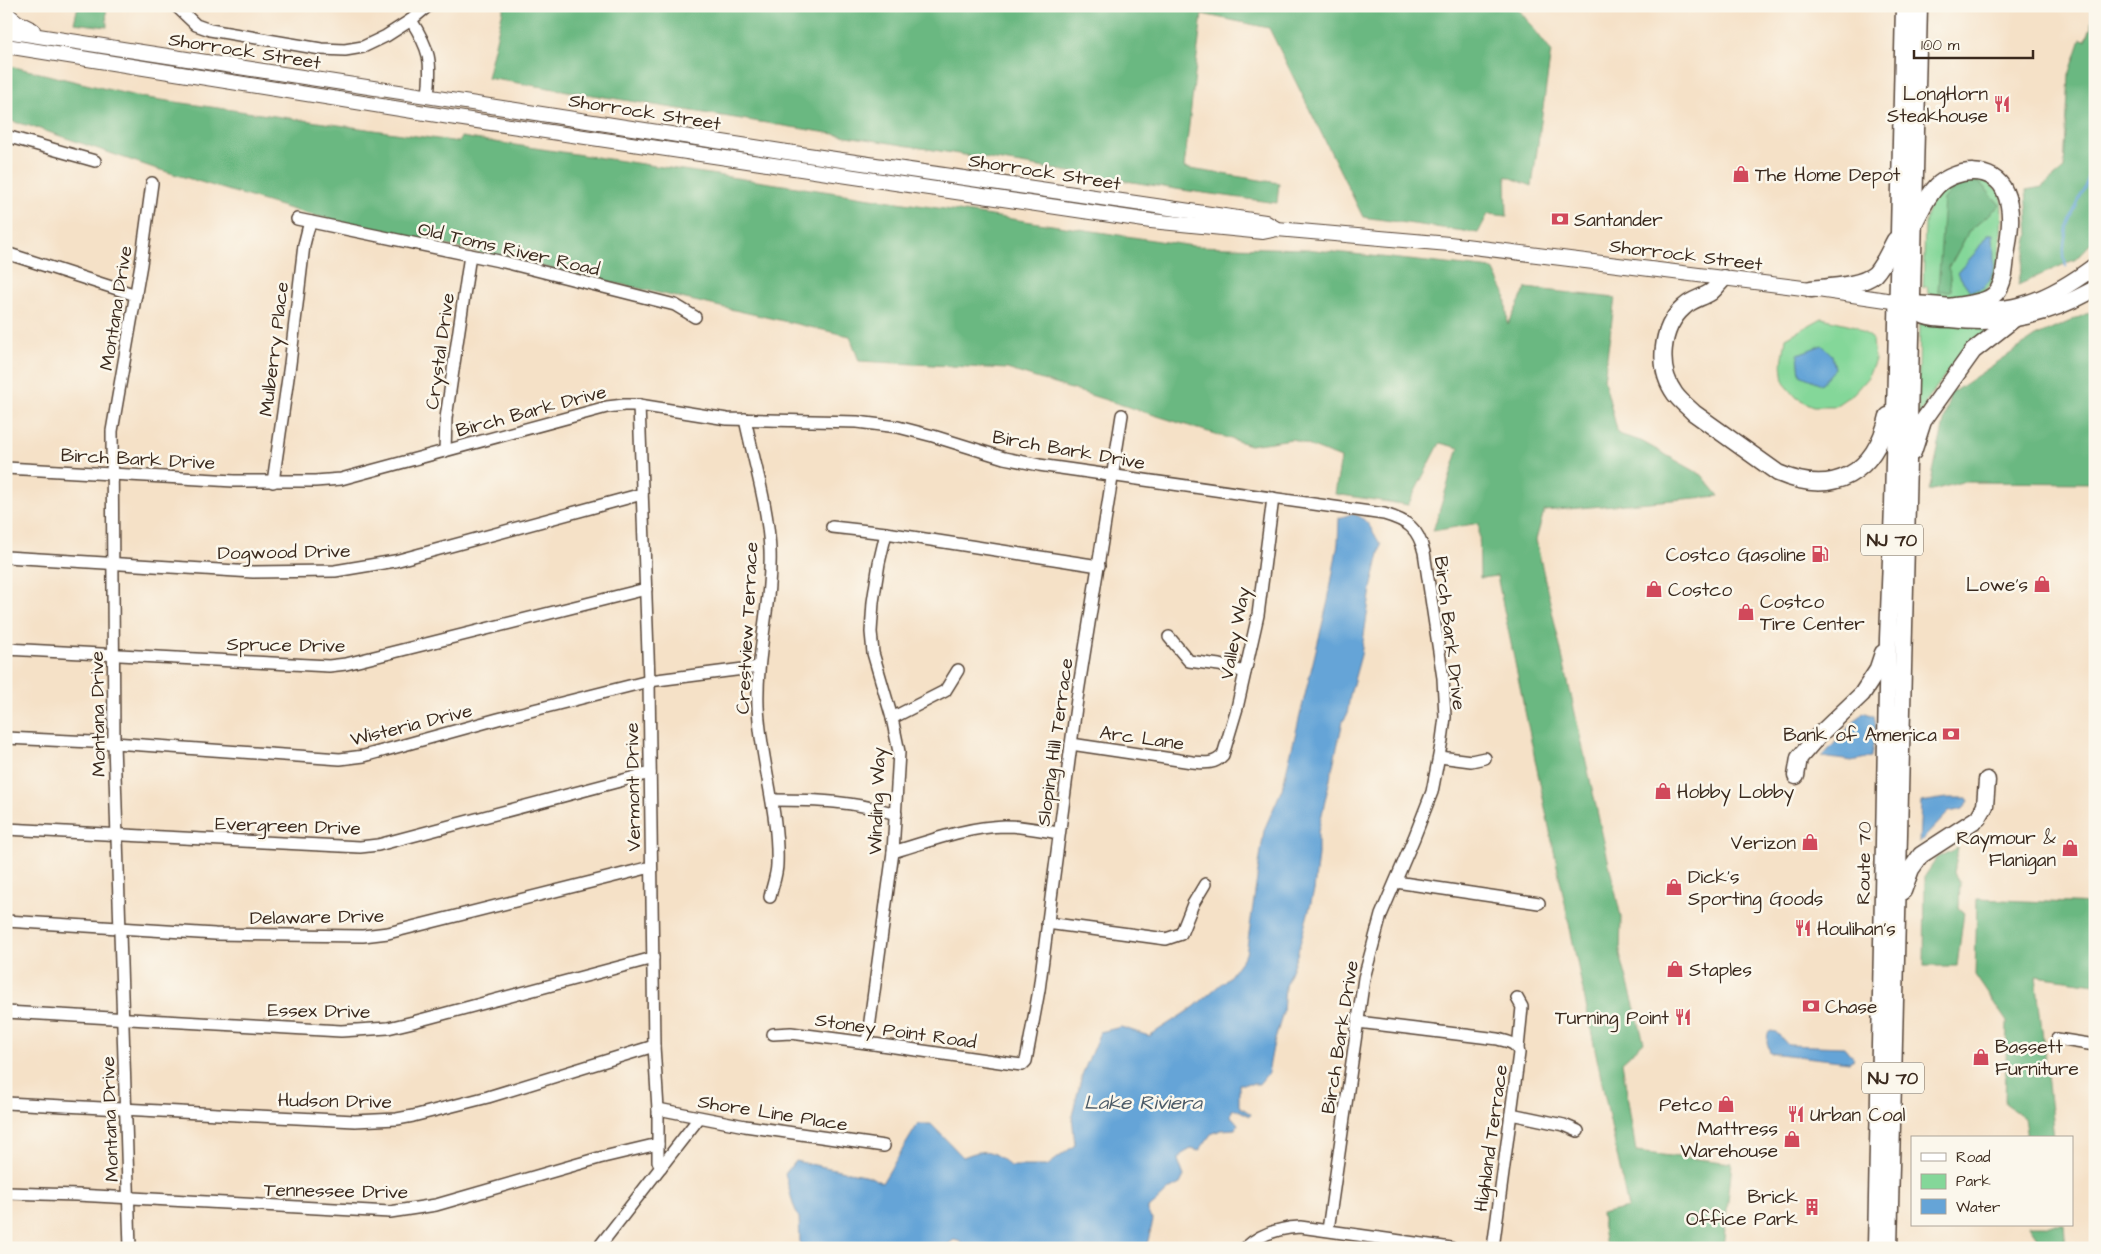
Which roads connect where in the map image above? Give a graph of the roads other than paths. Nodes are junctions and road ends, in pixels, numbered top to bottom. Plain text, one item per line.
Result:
1 (176, 6) edge
2 (428, 6) edge
3 (1904, 6) edge
4 (1919, 6) edge
5 (6, 13) edge
6 (411, 20) junction
7 (6, 31) edge
8 (47, 38) junction
9 (6, 39) edge
10 (6, 46) edge
11 (61, 55) junction
12 (428, 95) junction
13 (326, 97) junction
14 (522, 127) junction
15 (6, 136) edge
16 (95, 161) dead end
17 (152, 183) dead end
18 (297, 219) dead end
19 (311, 222) junction
20 (1913, 226) junction
21 (1277, 229) junction
22 (1898, 236) junction
23 (6, 252) edge
24 (470, 255) junction
25 (2095, 266) edge
26 (1724, 278) junction
27 (1811, 289) junction
28 (2095, 289) edge
29 (136, 294) junction
30 (1903, 302) junction
31 (1949, 307) junction
32 (695, 317) dead end
33 (2014, 319) junction
34 (1895, 384) junction
35 (639, 406) junction
36 (1122, 415) dead end
37 (745, 419) junction
38 (445, 452) junction
39 (6, 468) edge
40 (114, 474) junction
41 (1113, 476) junction
42 (273, 482) junction
43 (642, 494) junction
44 (1273, 498) junction
45 (1906, 498) junction
46 (832, 528) dead end
47 (886, 533) junction
48 (6, 557) edge
49 (113, 563) junction
50 (1099, 566) junction
51 (646, 589) junction
52 (1169, 637) dead end
53 (1888, 638) junction
54 (6, 649) edge
55 (113, 656) junction
56 (759, 667) junction
57 (958, 670) dead end
58 (1245, 672) junction
59 (648, 681) junction
60 (892, 718) junction
61 (6, 738) edge
62 (114, 744) junction
63 (1071, 744) junction
64 (1440, 757) junction
65 (1484, 758) dead end
66 (1209, 763) joint
67 (650, 773) junction
68 (1796, 776) dead end
69 (1987, 780) dead end
70 (772, 800) junction
71 (896, 814) junction
72 (6, 829) edge
73 (1058, 833) junction
74 (117, 835) junction
75 (893, 852) junction
76 (651, 867) junction
77 (1396, 882) junction
78 (1205, 884) dead end
79 (770, 897) dead end
80 (1539, 903) dead end
81 (1897, 908) junction
82 (6, 921) edge
83 (1047, 924) junction
84 (120, 927) junction
85 (652, 958) junction
86 (1517, 998) dead end
87 (6, 1012) edge
88 (123, 1018) junction
89 (1358, 1022) junction
90 (773, 1034) dead end
91 (2057, 1039) dead end
92 (867, 1043) junction
93 (2095, 1045) edge
94 (654, 1046) junction
95 (1518, 1048) junction
96 (1014, 1064) joint
97 (6, 1103) edge
98 (126, 1108) junction
99 (658, 1109) junction
100 (1511, 1114) junction
101 (699, 1118) junction
102 (1578, 1131) dead end
103 (658, 1144) junction
104 (884, 1146) dead end
105 (661, 1167) junction
106 (6, 1193) edge
107 (129, 1199) junction
108 (1328, 1230) junction
109 (1424, 1246) edge
110 (130, 1248) edge
111 (598, 1248) edge
112 (1245, 1248) edge
113 (1451, 1248) edge
114 (1493, 1248) edge
115 (1876, 1248) edge
116 (1889, 1248) edge

1 - 6 street
2 - 6 street
3 - 22 highway, NJ 70
4 - 20 highway, NJ 70
5 - 8 main road
6 - 12 street
7 - 8 main road, Shorrock Street
8 - 12 main road, Shorrock Street
9 - 11 main road
10 - 11 main road, Shorrock Street
11 - 13 main road, Shorrock Street
12 - 13 main road
12 - 14 main road
12 - 21 main road, Shorrock Street
13 - 14 main road, Shorrock Street
14 - 21 main road, Shorrock Street
15 - 16 street
17 - 29 street, Montana Drive
18 - 19 street
19 - 24 street, Old Toms River Road
19 - 42 street, Mulberry Place
20 - 30 highway, NJ 70
20 - 31 highway
21 - 26 main road, Shorrock Street
22 - 27 highway
22 - 30 highway, NJ 70
23 - 29 street
24 - 32 street, Old Toms River Road
24 - 38 street, Crystal Drive
25 - 31 highway
26 - 27 main road, Shorrock Street
26 - 34 highway
27 - 30 main road, Shorrock Street
28 - 33 highway
29 - 40 street, Montana Drive
30 - 31 highway
30 - 33 highway
30 - 34 highway, NJ 70
30 - 45 highway, NJ 70
33 - 45 highway
34 - 53 highway, NJ 70
35 - 37 street, Birch Bark Drive
35 - 38 street, Birch Bark Drive
35 - 43 street, Vermont Drive
36 - 41 street, Sloping Hill Terrace
37 - 41 street, Birch Bark Drive
37 - 56 street, Crestview Terrace
38 - 42 street, Birch Bark Drive
39 - 40 street, Birch Bark Drive
40 - 42 street, Birch Bark Drive
40 - 49 street, Montana Drive
41 - 44 street, Birch Bark Drive
41 - 50 street, Sloping Hill Terrace
43 - 49 street, Dogwood Drive
43 - 51 street, Vermont Drive
44 - 58 street, Valley Way
44 - 64 street, Birch Bark Drive
45 - 81 highway, NJ 70
46 - 47 street
47 - 50 street
47 - 60 street, Winding Way
48 - 49 street, Dogwood Drive
49 - 55 street, Montana Drive
50 - 63 street, Sloping Hill Terrace
51 - 55 street, Spruce Drive
51 - 59 street, Vermont Drive
52 - 58 street
53 - 68 highway
53 - 115 highway, Route 70 / NJ 70
54 - 55 street, Spruce Drive
55 - 62 street, Montana Drive
56 - 59 street, Wisteria Drive
56 - 70 street, Crestview Terrace
57 - 60 street
58 - 66 street, Valley Way
59 - 62 street, Wisteria Drive
59 - 67 street, Vermont Drive
60 - 71 street, Winding Way
61 - 62 street, Wisteria Drive
62 - 74 street, Montana Drive
63 - 66 street, Arc Lane
63 - 73 street, Sloping Hill Terrace
64 - 65 street
64 - 77 street, Birch Bark Drive
67 - 74 street, Evergreen Drive
67 - 76 street, Vermont Drive
69 - 81 highway
70 - 71 street
70 - 79 street, Crestview Terrace
71 - 75 street, Winding Way
72 - 74 street, Evergreen Drive
73 - 75 street
73 - 83 street, Sloping Hill Terrace
74 - 84 street, Montana Drive
75 - 92 street, Winding Way
76 - 84 street, Delaware Drive
76 - 85 street, Vermont Drive
77 - 80 street
77 - 89 street, Birch Bark Drive
78 - 83 street
81 - 116 highway, Route 70 / NJ 70
82 - 84 street, Delaware Drive
83 - 96 street, Sloping Hill Terrace
84 - 88 street, Montana Drive
85 - 88 street, Essex Drive
85 - 94 street, Vermont Drive
86 - 95 street
87 - 88 street, Essex Drive
88 - 98 street, Montana Drive
89 - 95 street, Highland Terrace
89 - 108 street, Birch Bark Drive
90 - 92 street, Stoney Point Road
91 - 93 street
92 - 96 street, Stoney Point Road
94 - 98 street, Hudson Drive
94 - 99 street, Vermont Drive
95 - 100 street, Highland Terrace
97 - 98 street, Hudson Drive
98 - 107 street, Montana Drive
99 - 101 street, Shore Line Place
99 - 103 street, Vermont Drive
100 - 102 street
100 - 114 street, Highland Terrace
101 - 104 street, Shore Line Place
101 - 105 street
103 - 105 street, Vermont Drive
103 - 107 street, Tennessee Drive
105 - 111 street
106 - 107 street, Tennessee Drive
107 - 110 street, Montana Drive
108 - 109 street
108 - 112 street
109 - 113 street

